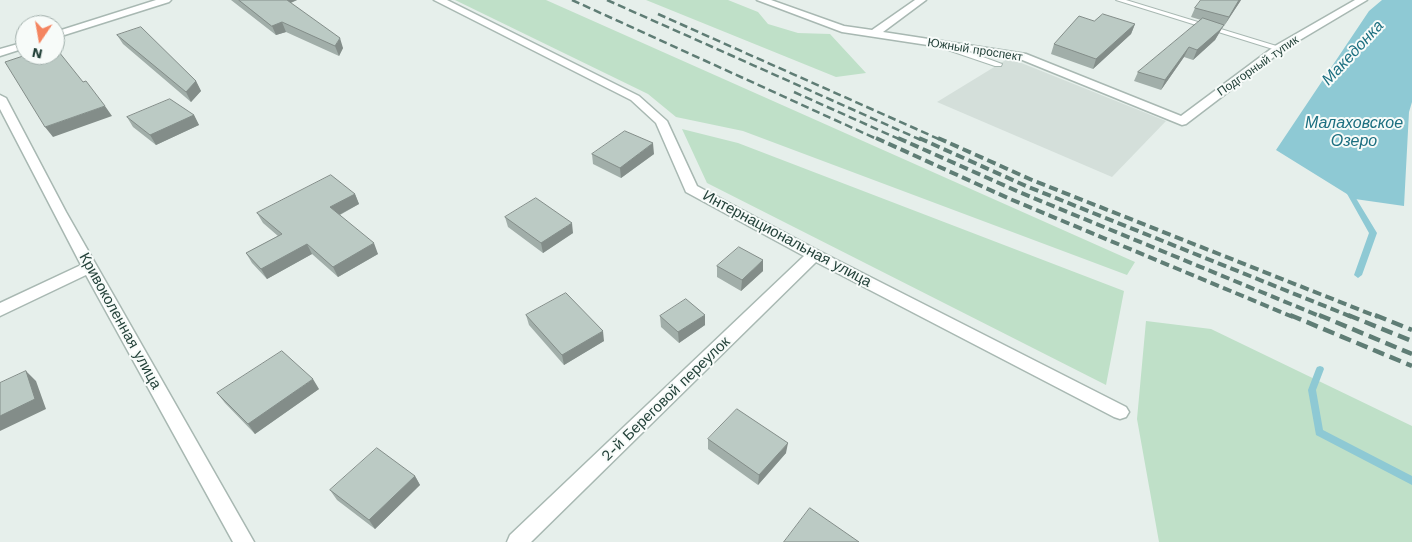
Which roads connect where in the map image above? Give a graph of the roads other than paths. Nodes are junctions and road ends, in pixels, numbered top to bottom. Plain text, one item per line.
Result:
1 (166, 0) edge
2 (439, 0) edge
3 (762, 0) edge
4 (921, 0) edge
5 (1119, 0) edge
6 (1362, 0) edge
7 (65, 32) edge
8 (874, 34) junction
9 (940, 44) junction
10 (15, 48) edge
11 (1279, 48) junction
12 (0, 53) edge
13 (998, 64) dead end
14 (0, 98) edge
15 (1182, 121) joint
16 (814, 255) junction
17 (89, 267) junction
18 (0, 310) edge
19 (1120, 412) dead end
20 (244, 542) edge
21 (517, 542) edge

1 - 7 street
2 - 16 street, Интернациональная улица
3 - 8 street, Южный проспект
4 - 8 street
5 - 11 lane
6 - 11 street, Подгорный тупик
8 - 9 street, Южный проспект
9 - 13 lane
9 - 15 street, Южный проспект
10 - 12 street
11 - 15 street, Подгорный тупик
14 - 17 street, Кривоколенная улица
16 - 19 street, Интернациональная улица
16 - 21 street, 2-й Береговой переулок
17 - 18 street
17 - 20 street, Кривоколенная улица

